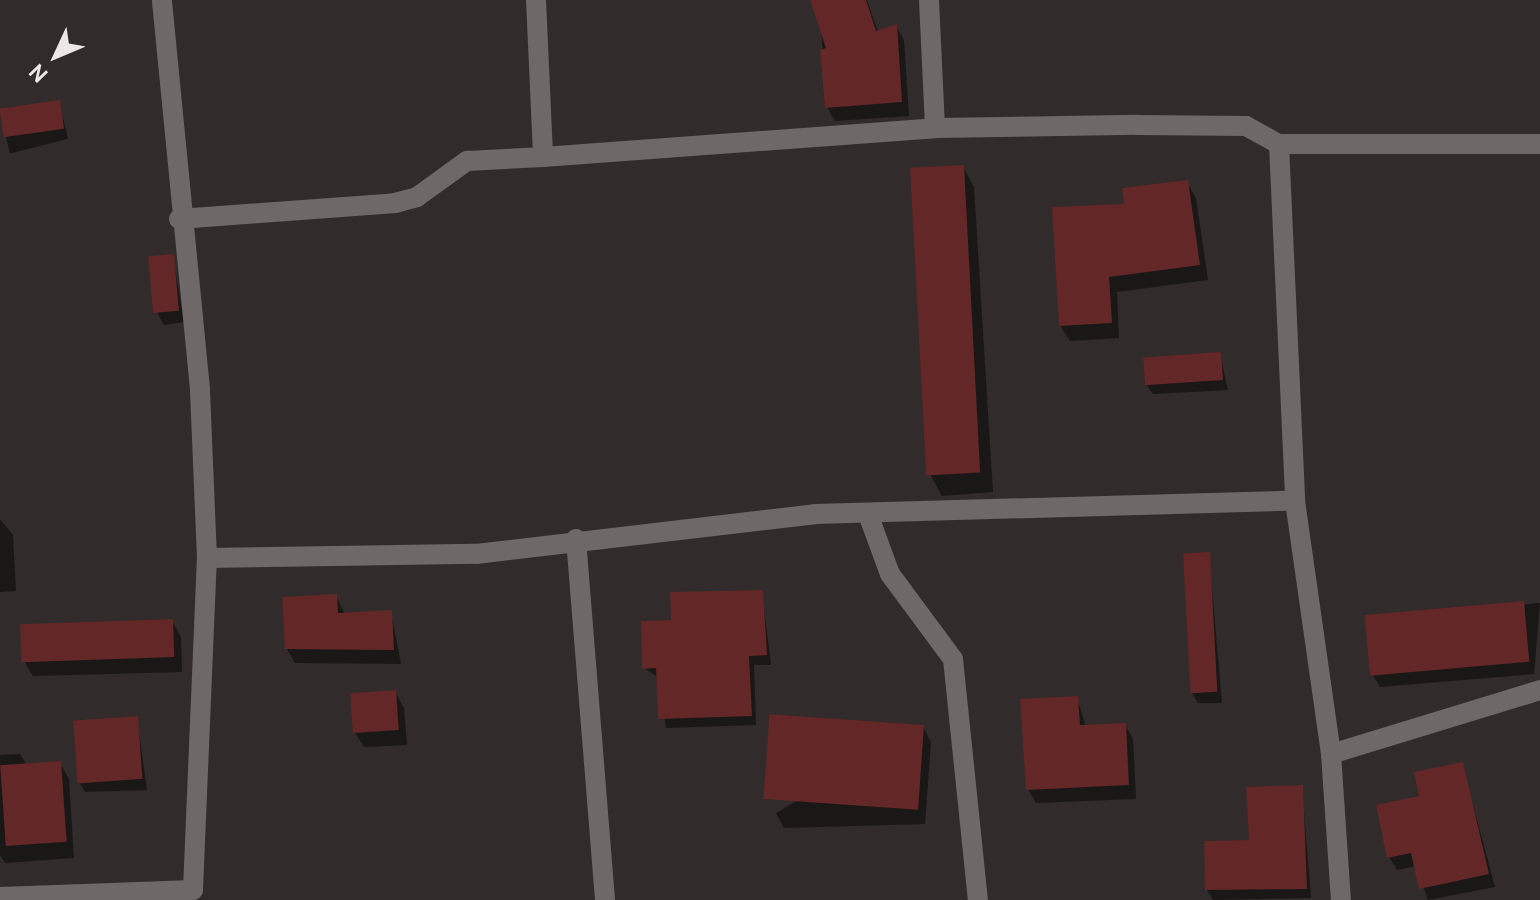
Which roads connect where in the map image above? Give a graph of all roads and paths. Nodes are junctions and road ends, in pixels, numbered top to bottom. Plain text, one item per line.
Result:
1 (162, 0) edge
2 (536, 0) edge
3 (929, 0) edge
4 (935, 128) junction
5 (1279, 144) junction
6 (1540, 144) edge
7 (543, 157) junction
8 (179, 219) junction
9 (1295, 501) junction
10 (868, 514) junction
11 (576, 539) junction
12 (207, 558) junction
13 (1540, 690) edge
14 (1331, 754) junction
15 (194, 895) edge
16 (0, 897) edge
17 (605, 900) edge
18 (978, 900) edge
19 (1341, 900) edge

1 - 8 street
2 - 7 street
3 - 4 street
4 - 5 street
4 - 7 street
5 - 6 street
5 - 9 street
7 - 8 street
8 - 12 street
9 - 10 street
9 - 14 street
10 - 11 street
10 - 18 street
11 - 12 street
11 - 17 street
12 - 15 street
13 - 14 street
14 - 19 street
15 - 16 street

